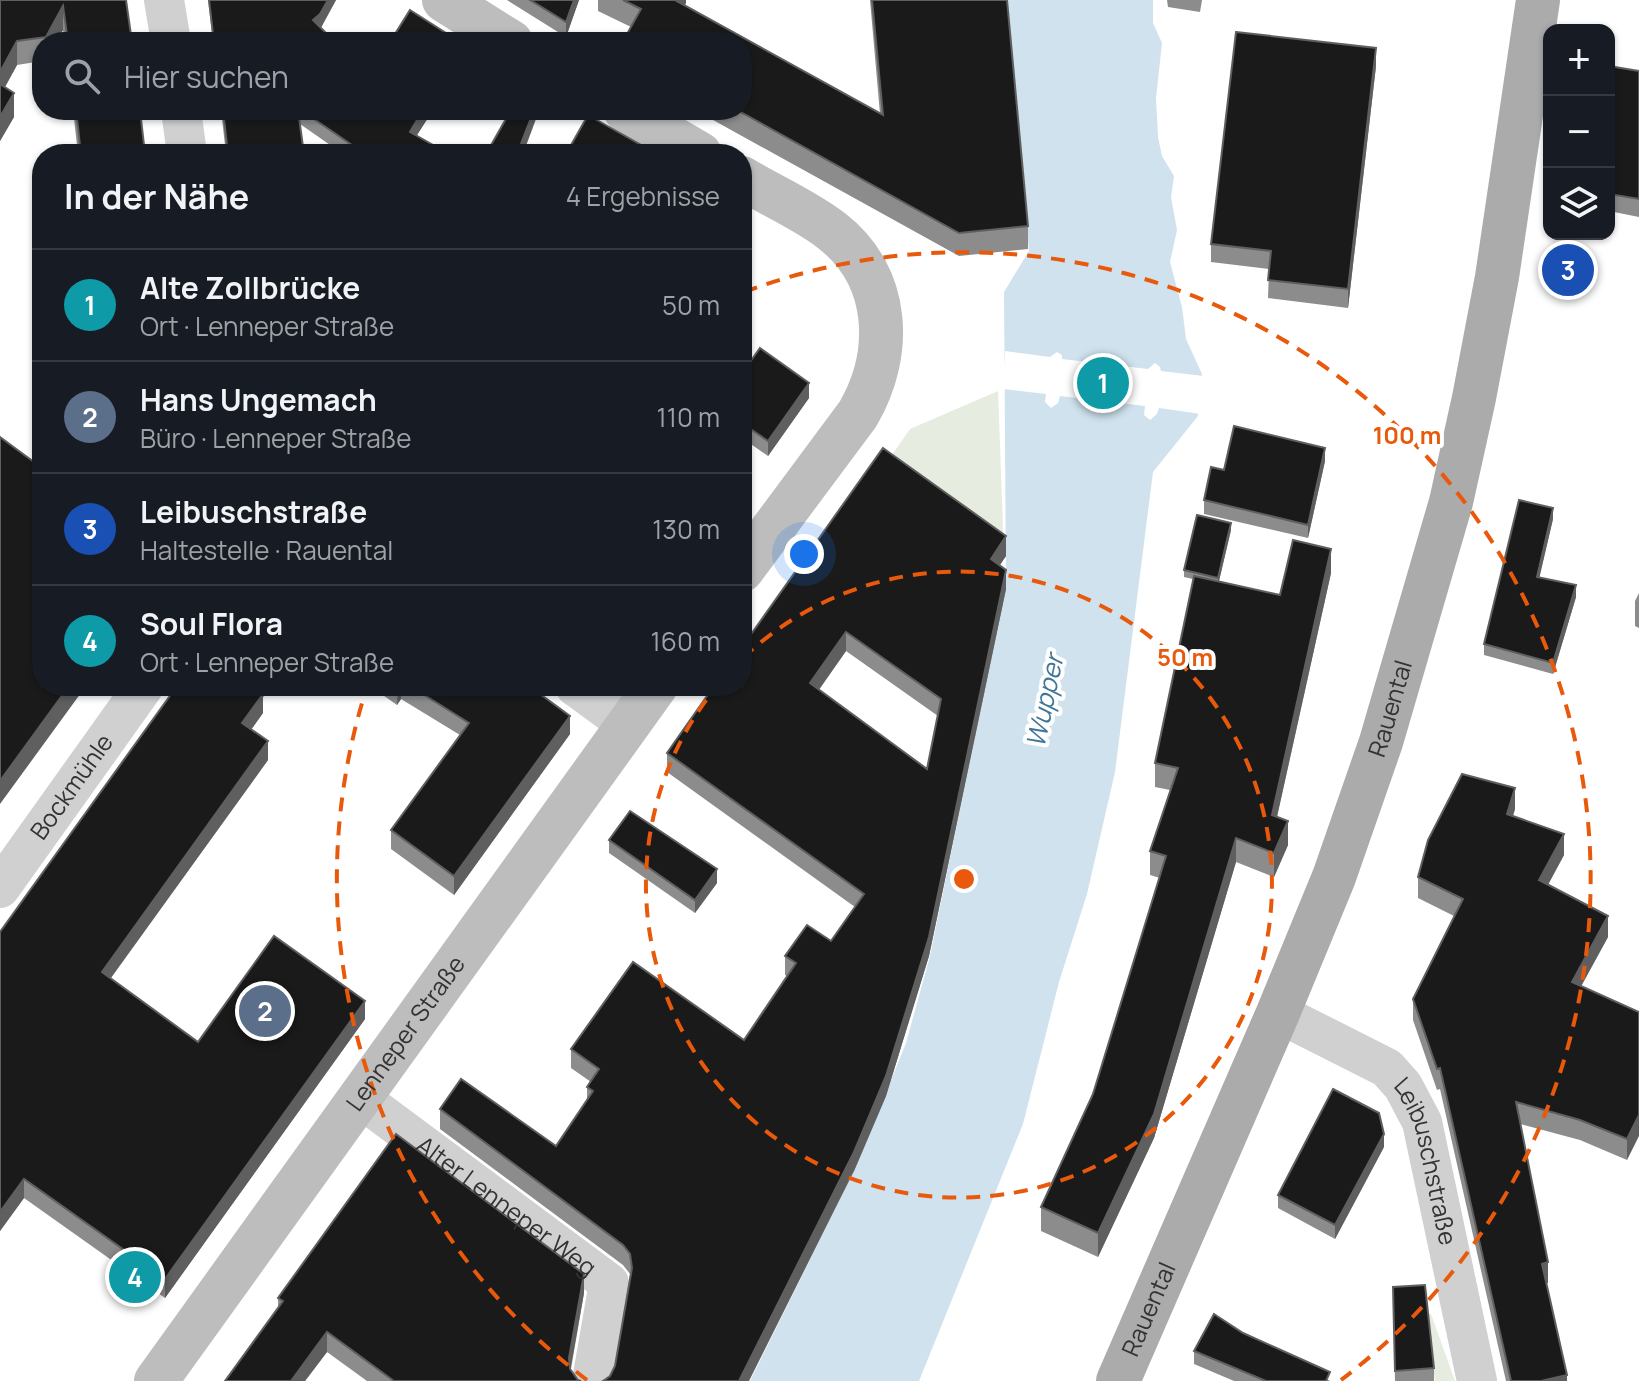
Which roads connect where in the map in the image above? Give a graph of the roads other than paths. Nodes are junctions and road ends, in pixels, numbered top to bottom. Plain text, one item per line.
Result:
1 (164, 0) edge
2 (444, 0) edge
3 (1538, 0) edge
4 (169, 32) edge
5 (495, 32) edge
6 (182, 120) edge
7 (642, 120) edge
8 (186, 144) edge
9 (683, 144) edge
10 (752, 184) edge
11 (752, 557) edge
12 (137, 696) edge
13 (589, 696) edge
14 (648, 696) edge
15 (627, 724) junction
16 (0, 888) edge
17 (1278, 1013) junction
18 (360, 1098) junction
19 (156, 1381) edge
20 (592, 1381) edge
21 (1118, 1381) edge
22 (1477, 1381) edge

1 - 4 street
2 - 5 main road
3 - 17 main road, Rauental
6 - 8 street
7 - 9 main road
10 - 11 main road
12 - 16 street, Bockmühle
13 - 15 street
14 - 15 main road, Lenneper Straße
15 - 18 main road, Lenneper Straße
17 - 21 main road, Rauental
17 - 22 street, Leibuschstraße
18 - 19 main road, Lenneper Straße
18 - 20 street, Alter Lenneper Weg

